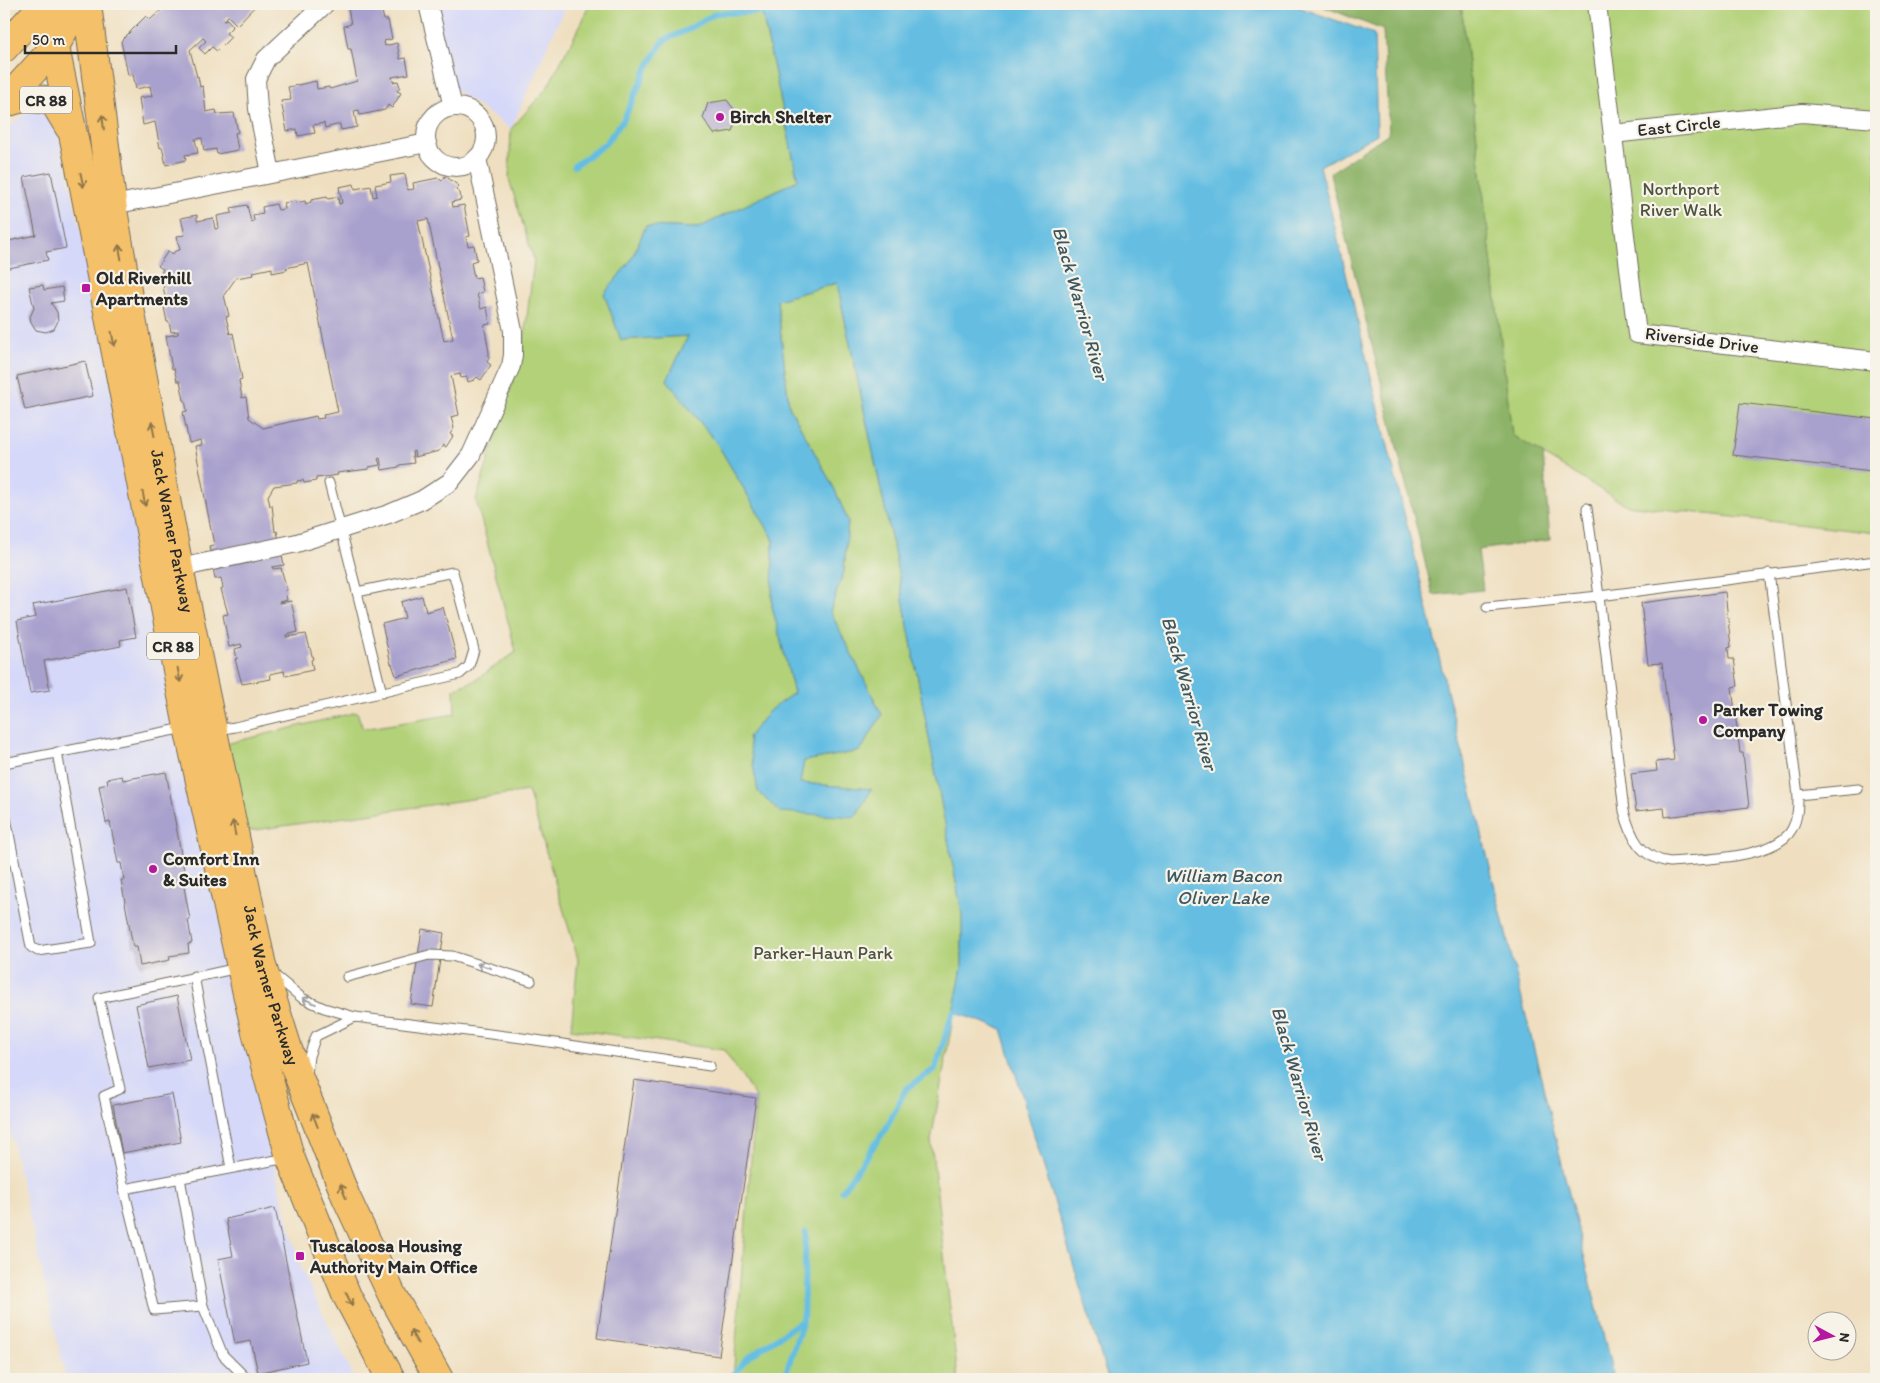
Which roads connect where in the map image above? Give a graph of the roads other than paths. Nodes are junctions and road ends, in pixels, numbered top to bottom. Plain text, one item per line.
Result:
1 (45, 4) edge
2 (78, 4) edge
3 (87, 4) edge
4 (325, 4) edge
5 (428, 4) edge
6 (1597, 4) edge
7 (4, 48) edge
8 (54, 48) junction
9 (4, 103) edge
10 (453, 106) junction
11 (1876, 119) edge
12 (72, 132) junction
13 (1613, 134) junction
14 (427, 143) junction
15 (477, 158) junction
16 (271, 174) junction
17 (113, 205) junction
18 (1876, 361) edge
19 (329, 483) dead end
20 (1587, 508) dead end
21 (340, 530) junction
22 (1876, 561) edge
23 (179, 568) junction
24 (1769, 573) junction
25 (357, 592) junction
26 (1599, 596) junction
27 (1487, 607) dead end
28 (382, 693) junction
29 (201, 729) junction
30 (57, 752) junction
31 (4, 763) edge
32 (1858, 789) dead end
33 (1798, 795) junction
34 (4, 808) edge
35 (251, 966) junction
36 (194, 976) junction
37 (347, 977) dead end
38 (531, 981) dead end
39 (355, 1017) junction
40 (710, 1066) dead end
41 (305, 1094) junction
42 (290, 1157) junction
43 (231, 1168) junction
44 (180, 1178) junction
45 (124, 1189) junction
46 (203, 1306) junction
47 (389, 1378) edge
48 (247, 1379) edge
49 (439, 1379) edge

1 - 7 main road, CR 88
1 - 8 main road, Jack Warner Parkway / CR 88
2 - 8 main road, CR 88
17 -> 3 main road, Jack Warner Parkway
4 - 16 street
5 - 10 street
6 - 13 street, East Circle
8 - 9 main road, CR 88
8 - 12 main road, Jack Warner Parkway / CR 88
9 - 12 main road, CR 88
10 - 14 street
10 - 15 street
11 - 13 street, East Circle
12 -> 29 main road, Jack Warner Parkway / CR 88
13 - 18 street, Riverside Drive
14 - 15 street
14 - 16 street
15 - 21 street
16 - 17 street
23 -> 17 main road, Jack Warner Parkway
19 - 21 lane
20 - 26 lane
21 - 23 street
21 - 25 lane
22 - 24 lane
23 - 29 main road, Jack Warner Parkway
24 - 26 lane
24 - 33 lane
25 - 28 lane
25 - 28 lane
26 - 27 lane
26 - 33 lane
28 - 29 lane
29 - 30 lane
29 - 35 main road, Jack Warner Parkway / CR 88
30 - 31 lane
30 - 34 lane
32 - 33 lane
35 - 36 lane
39 -> 35 lane
35 - 41 main road, Jack Warner Parkway
35 - 42 main road, Jack Warner Parkway / CR 88
36 - 43 lane
36 - 45 lane
38 -> 37 lane
39 - 40 lane
39 - 41 lane
49 -> 41 main road, Jack Warner Parkway
42 - 43 lane
42 -> 47 main road, Jack Warner Parkway / CR 88
43 - 44 lane
44 - 45 lane
44 - 46 lane
45 - 46 lane
46 - 48 lane

